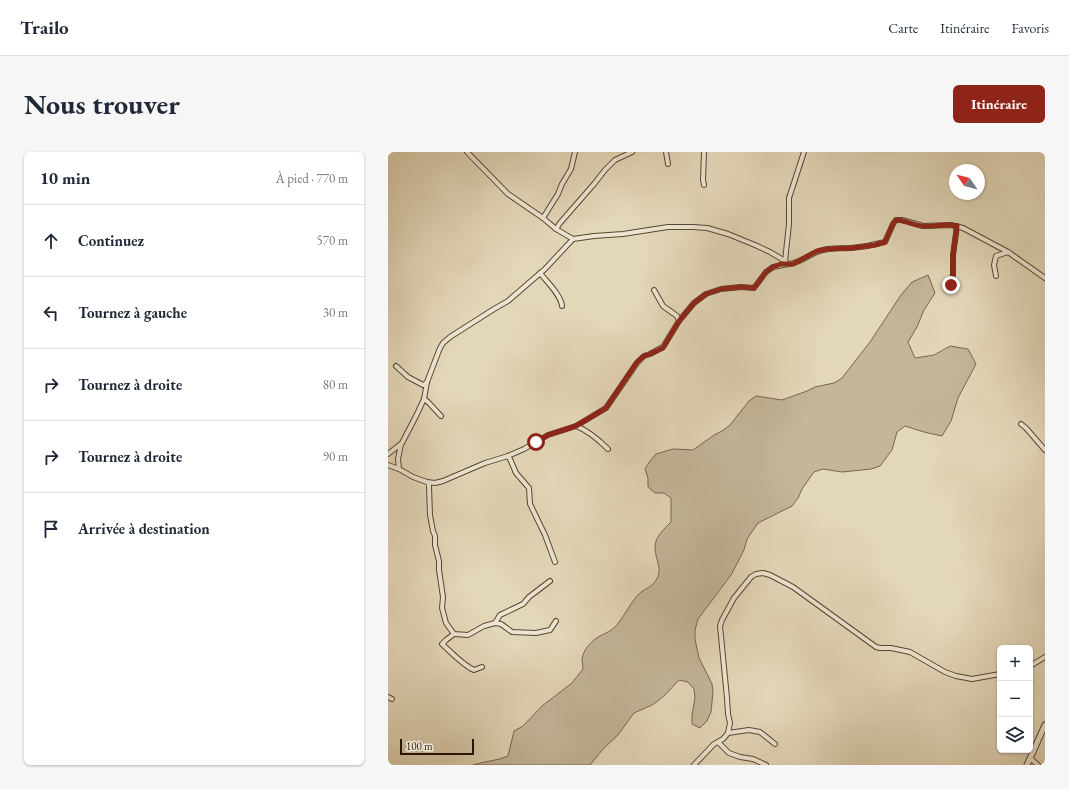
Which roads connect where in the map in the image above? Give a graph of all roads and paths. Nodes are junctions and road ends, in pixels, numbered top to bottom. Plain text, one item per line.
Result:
1 (467, 152) edge
2 (575, 152) edge
3 (632, 152) edge
4 (666, 152) edge
5 (704, 152) edge
6 (804, 152) edge
7 (668, 164) dead end
8 (704, 184) dead end
9 (543, 218) junction
10 (957, 226) junction
11 (556, 229) junction
12 (573, 239) junction
13 (1008, 252) junction
14 (786, 262) junction
15 (540, 273) junction
16 (996, 276) dead end
17 (1045, 278) edge
18 (951, 285) dead end
19 (654, 290) dead end
20 (562, 306) dead end
21 (679, 321) junction
22 (396, 366) dead end
23 (427, 382) junction
24 (424, 400) junction
25 (441, 416) dead end
26 (1021, 424) dead end
27 (576, 426) junction
28 (402, 443) junction
29 (608, 449) dead end
30 (1045, 450) edge
31 (388, 454) edge
32 (508, 456) junction
33 (388, 465) edge
34 (398, 469) junction
35 (427, 482) junction
36 (555, 562) dead end
37 (550, 581) dead end
38 (556, 621) dead end
39 (495, 623) junction
40 (454, 634) junction
41 (1045, 657) edge
42 (1033, 664) edge
43 (482, 667) dead end
44 (997, 675) edge
45 (1045, 725) edge
46 (728, 733) junction
47 (718, 742) junction
48 (775, 744) dead end
49 (1030, 758) junction
50 (694, 765) edge
51 (766, 765) edge
52 (1027, 765) edge
53 (1038, 765) edge

1 - 9 street
2 - 9 street
3 - 11 street
4 - 7 street
5 - 8 street
6 - 14 street
9 - 11 street
10 - 13 street
10 - 14 street
10 - 18 street
11 - 12 street
12 - 14 street
12 - 15 street
13 - 16 street
13 - 17 street
14 - 21 street
15 - 20 street
15 - 23 street
19 - 21 street
21 - 27 street
22 - 23 street
23 - 24 street
24 - 25 street
24 - 28 street
26 - 30 street
27 - 29 street
27 - 32 street
28 - 31 street
28 - 34 street
32 - 35 street
32 - 36 street
33 - 34 street
34 - 35 street
35 - 40 street
37 - 39 street
38 - 39 street
39 - 40 street
40 - 43 street
41 - 42 street
44 - 46 street
45 - 49 street
46 - 47 street
46 - 48 street
47 - 50 street
47 - 51 street
49 - 52 street
49 - 53 street

